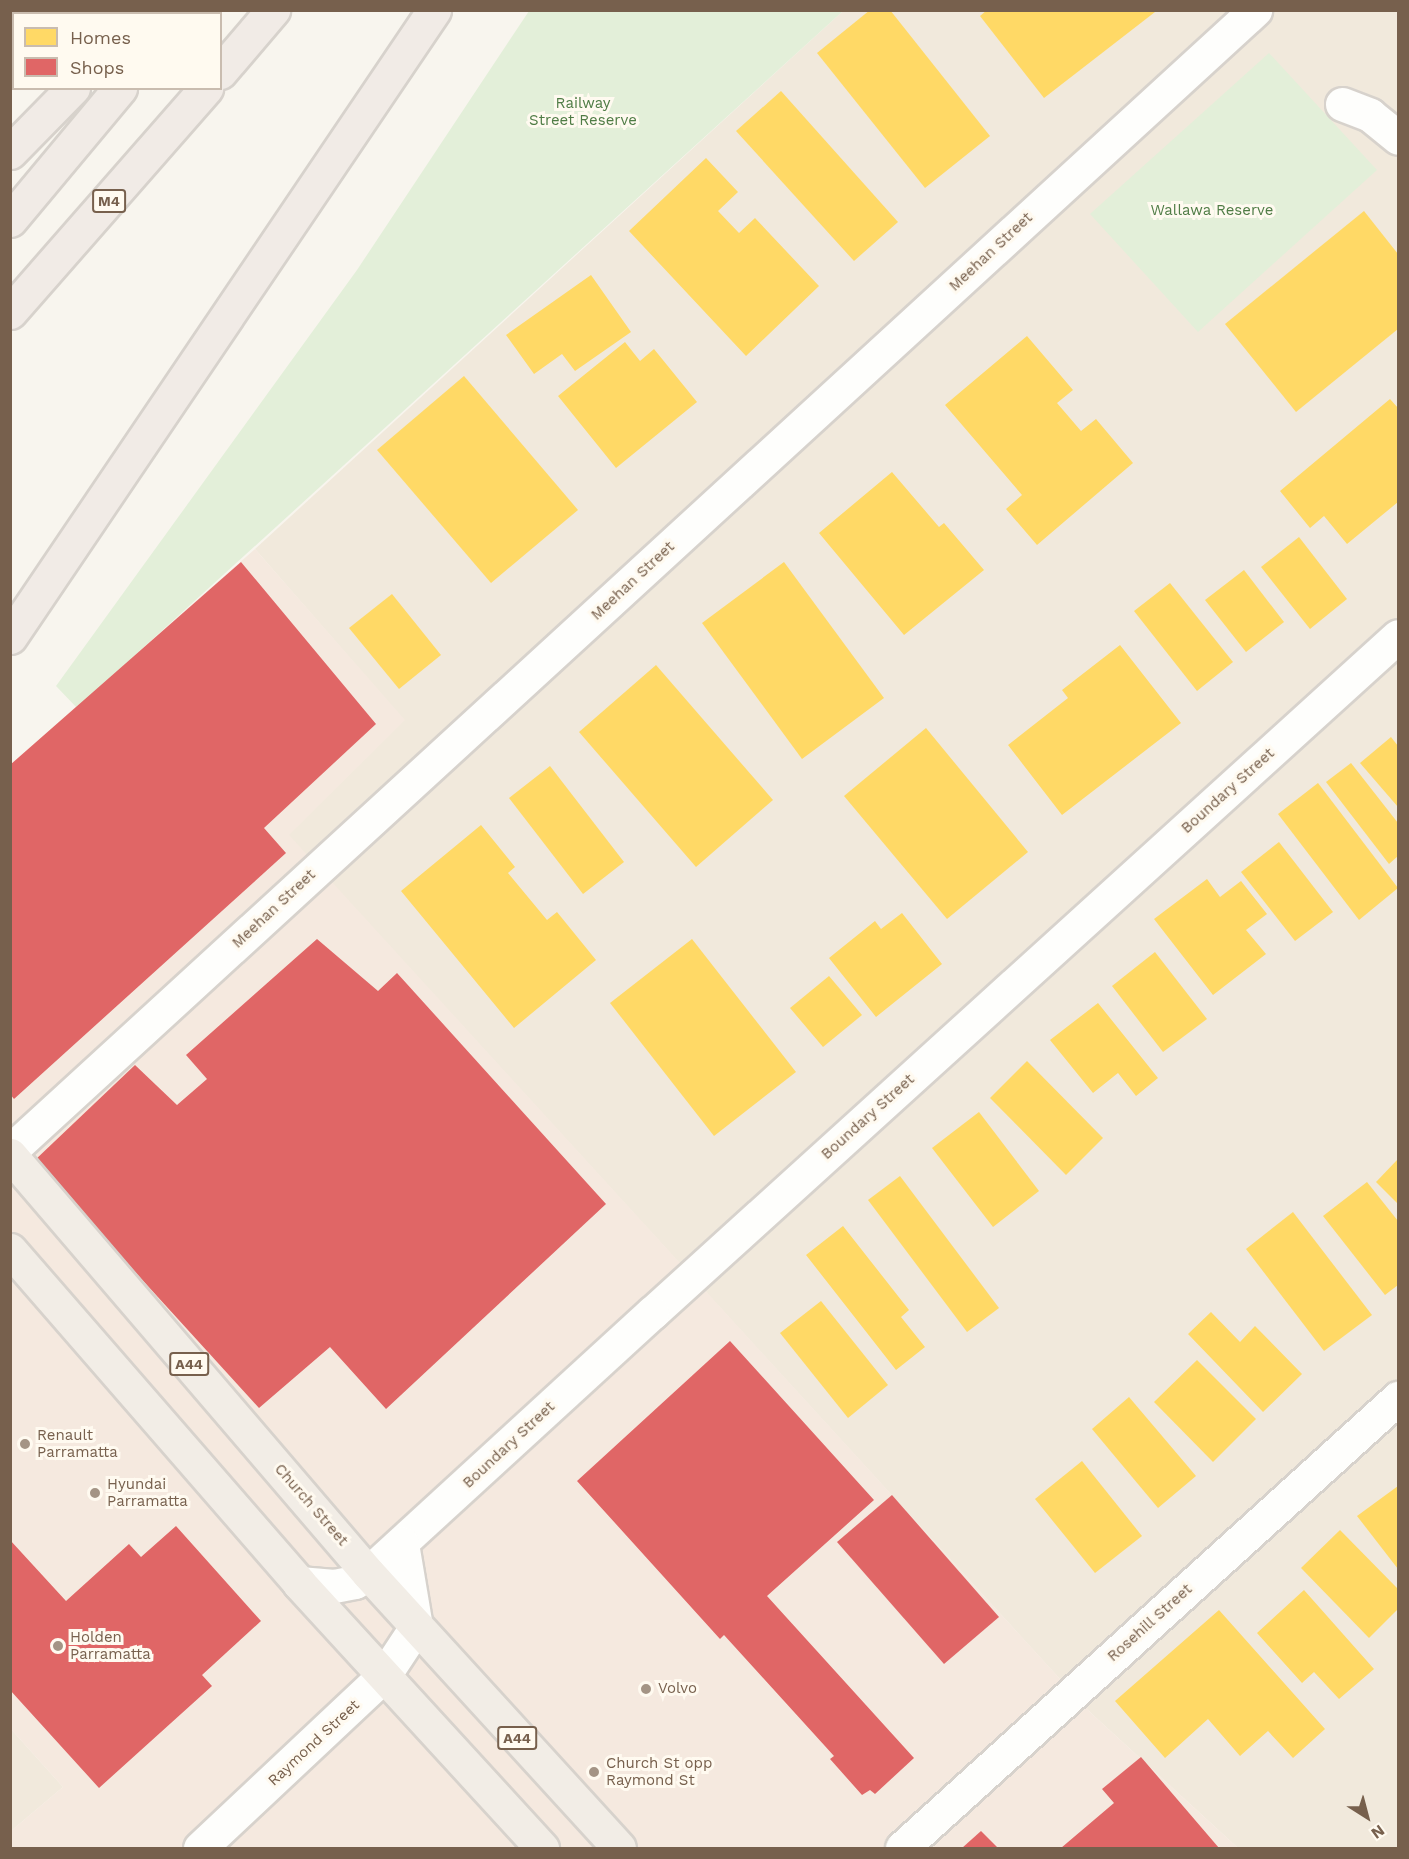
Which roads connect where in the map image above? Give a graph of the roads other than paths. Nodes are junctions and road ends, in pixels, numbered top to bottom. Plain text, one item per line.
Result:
1 (273, 10) edge
2 (434, 10) edge
3 (1255, 10) edge
4 (222, 70) edge
5 (71, 90) edge
6 (118, 90) edge
7 (204, 90) edge
8 (1342, 104) dead end
9 (1398, 138) edge
10 (10, 152) edge
11 (10, 220) edge
12 (10, 312) edge
13 (1398, 636) edge
14 (10, 638) edge
15 (10, 1153) edge
16 (10, 1250) edge
17 (1398, 1398) edge
18 (402, 1543) junction
19 (368, 1573) junction
20 (298, 1583) junction
21 (416, 1627) junction
22 (385, 1674) junction
23 (200, 1848) edge
24 (542, 1848) edge
25 (619, 1848) edge
26 (902, 1848) edge

1 - 4 highway
2 - 14 highway
3 - 15 street, Meehan Street
5 - 10 highway
6 - 11 highway
7 - 12 highway, M4
8 - 9 street
13 - 18 street, Boundary Street
15 - 19 highway, Church Street / A44
16 - 20 highway
17 - 26 street, Rosehill Street
18 - 19 street, Boundary Street
18 - 21 street
19 - 20 street, Boundary Street
19 - 21 highway, Church Street / A44
20 - 22 highway
21 - 22 street, Raymond Street
21 - 25 highway, Church Street / A44
22 - 23 street, Raymond Street
22 - 24 highway

